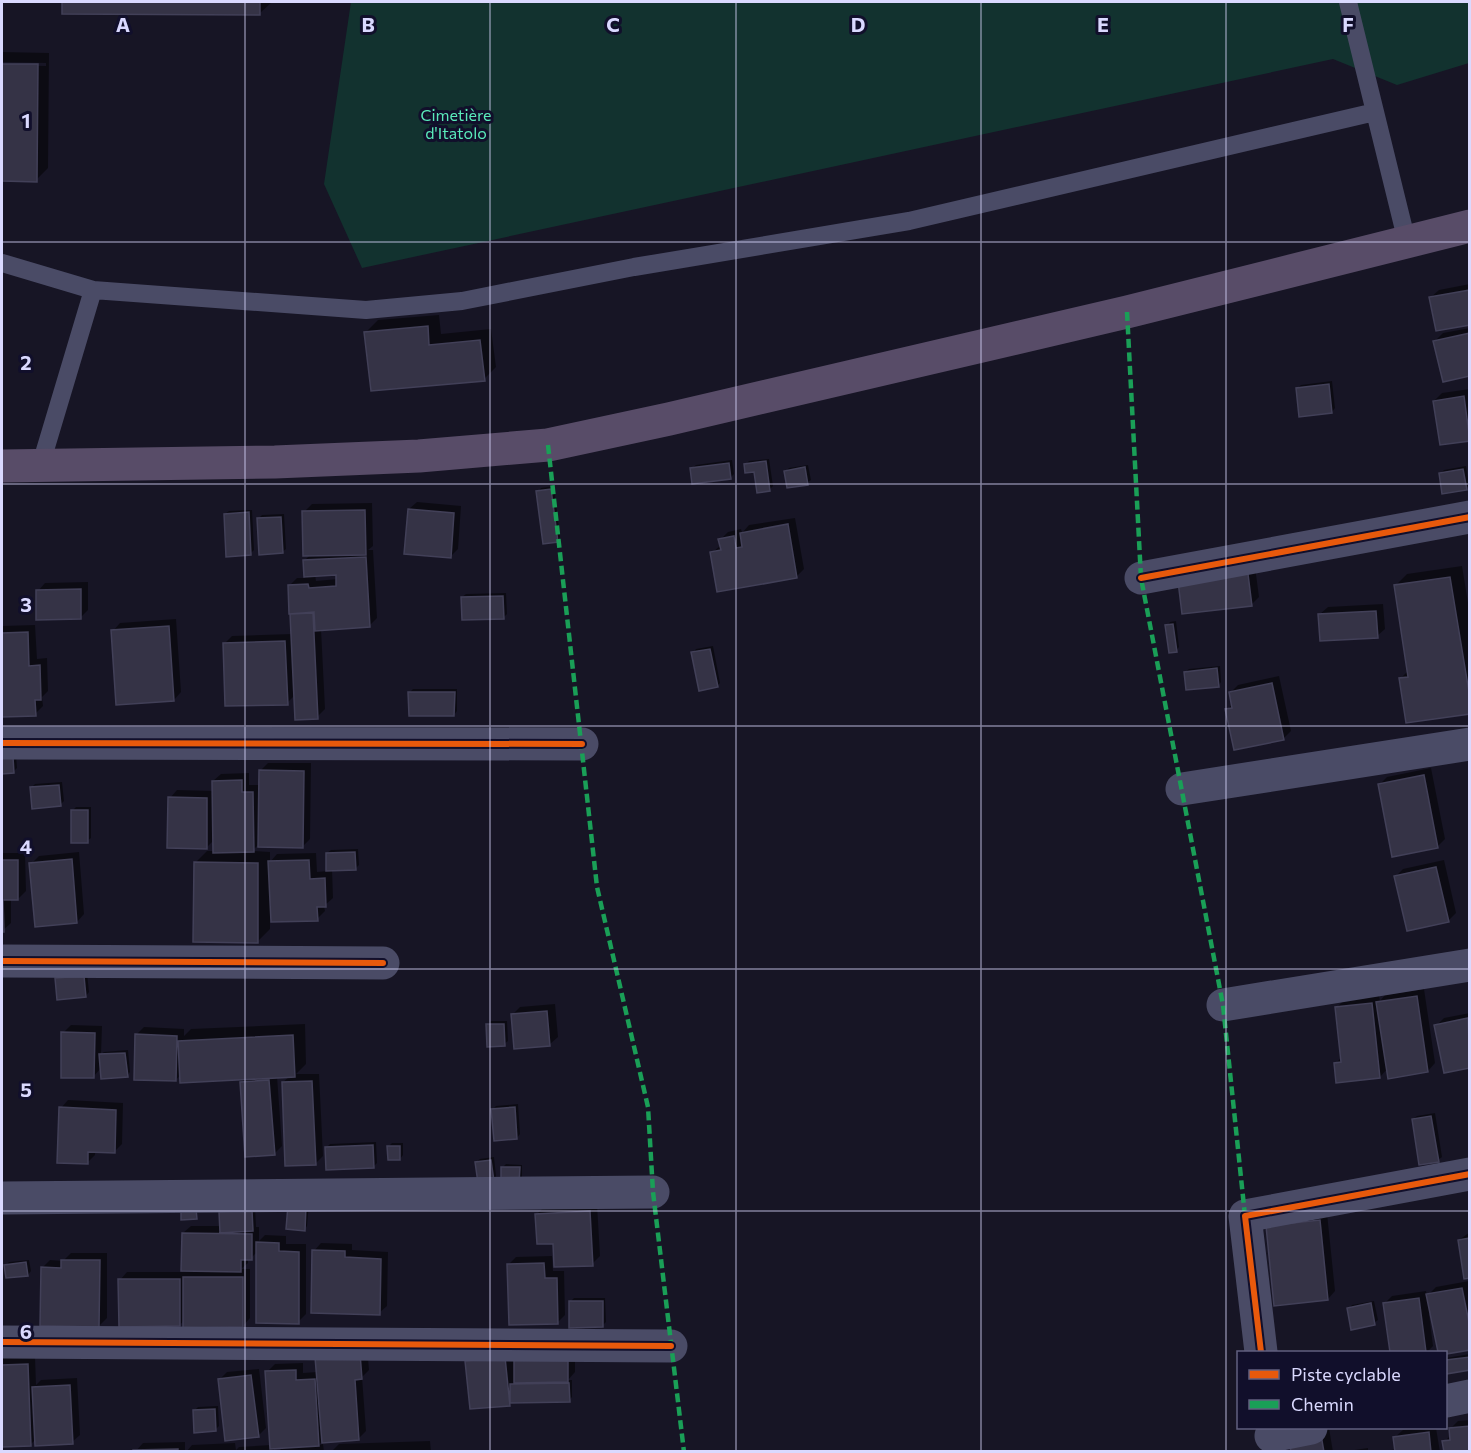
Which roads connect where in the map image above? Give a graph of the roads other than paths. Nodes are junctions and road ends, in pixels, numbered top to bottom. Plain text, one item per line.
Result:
1 (1348, 2) edge
2 (1375, 112) junction
3 (1470, 226) edge
4 (1407, 242) junction
5 (2, 263) edge
6 (93, 290) junction
7 (2, 466) edge
8 (40, 466) junction
9 (1470, 517) edge
10 (1141, 578) dead end
11 (2, 743) edge
12 (582, 744) dead end
13 (1470, 744) edge
14 (1182, 789) dead end
15 (2, 961) edge
16 (383, 963) dead end
17 (1470, 965) edge
18 (1223, 1005) dead end
19 (1470, 1174) edge
20 (652, 1192) dead end
21 (2, 1198) edge
22 (2, 1342) edge
23 (671, 1346) dead end
24 (1261, 1351) edge
25 (1470, 1396) edge
26 (1447, 1401) edge
27 (1307, 1429) edge
28 (1271, 1438) edge

1 - 2 lane
2 - 4 lane
2 - 6 lane
3 - 4 highway
4 - 8 highway
5 - 6 lane
6 - 8 lane
7 - 8 highway
9 - 10 street
11 - 12 street
13 - 14 street
15 - 16 street
17 - 18 street
19 - 24 street
20 - 21 street
22 - 23 street
25 - 26 street
27 - 28 street

